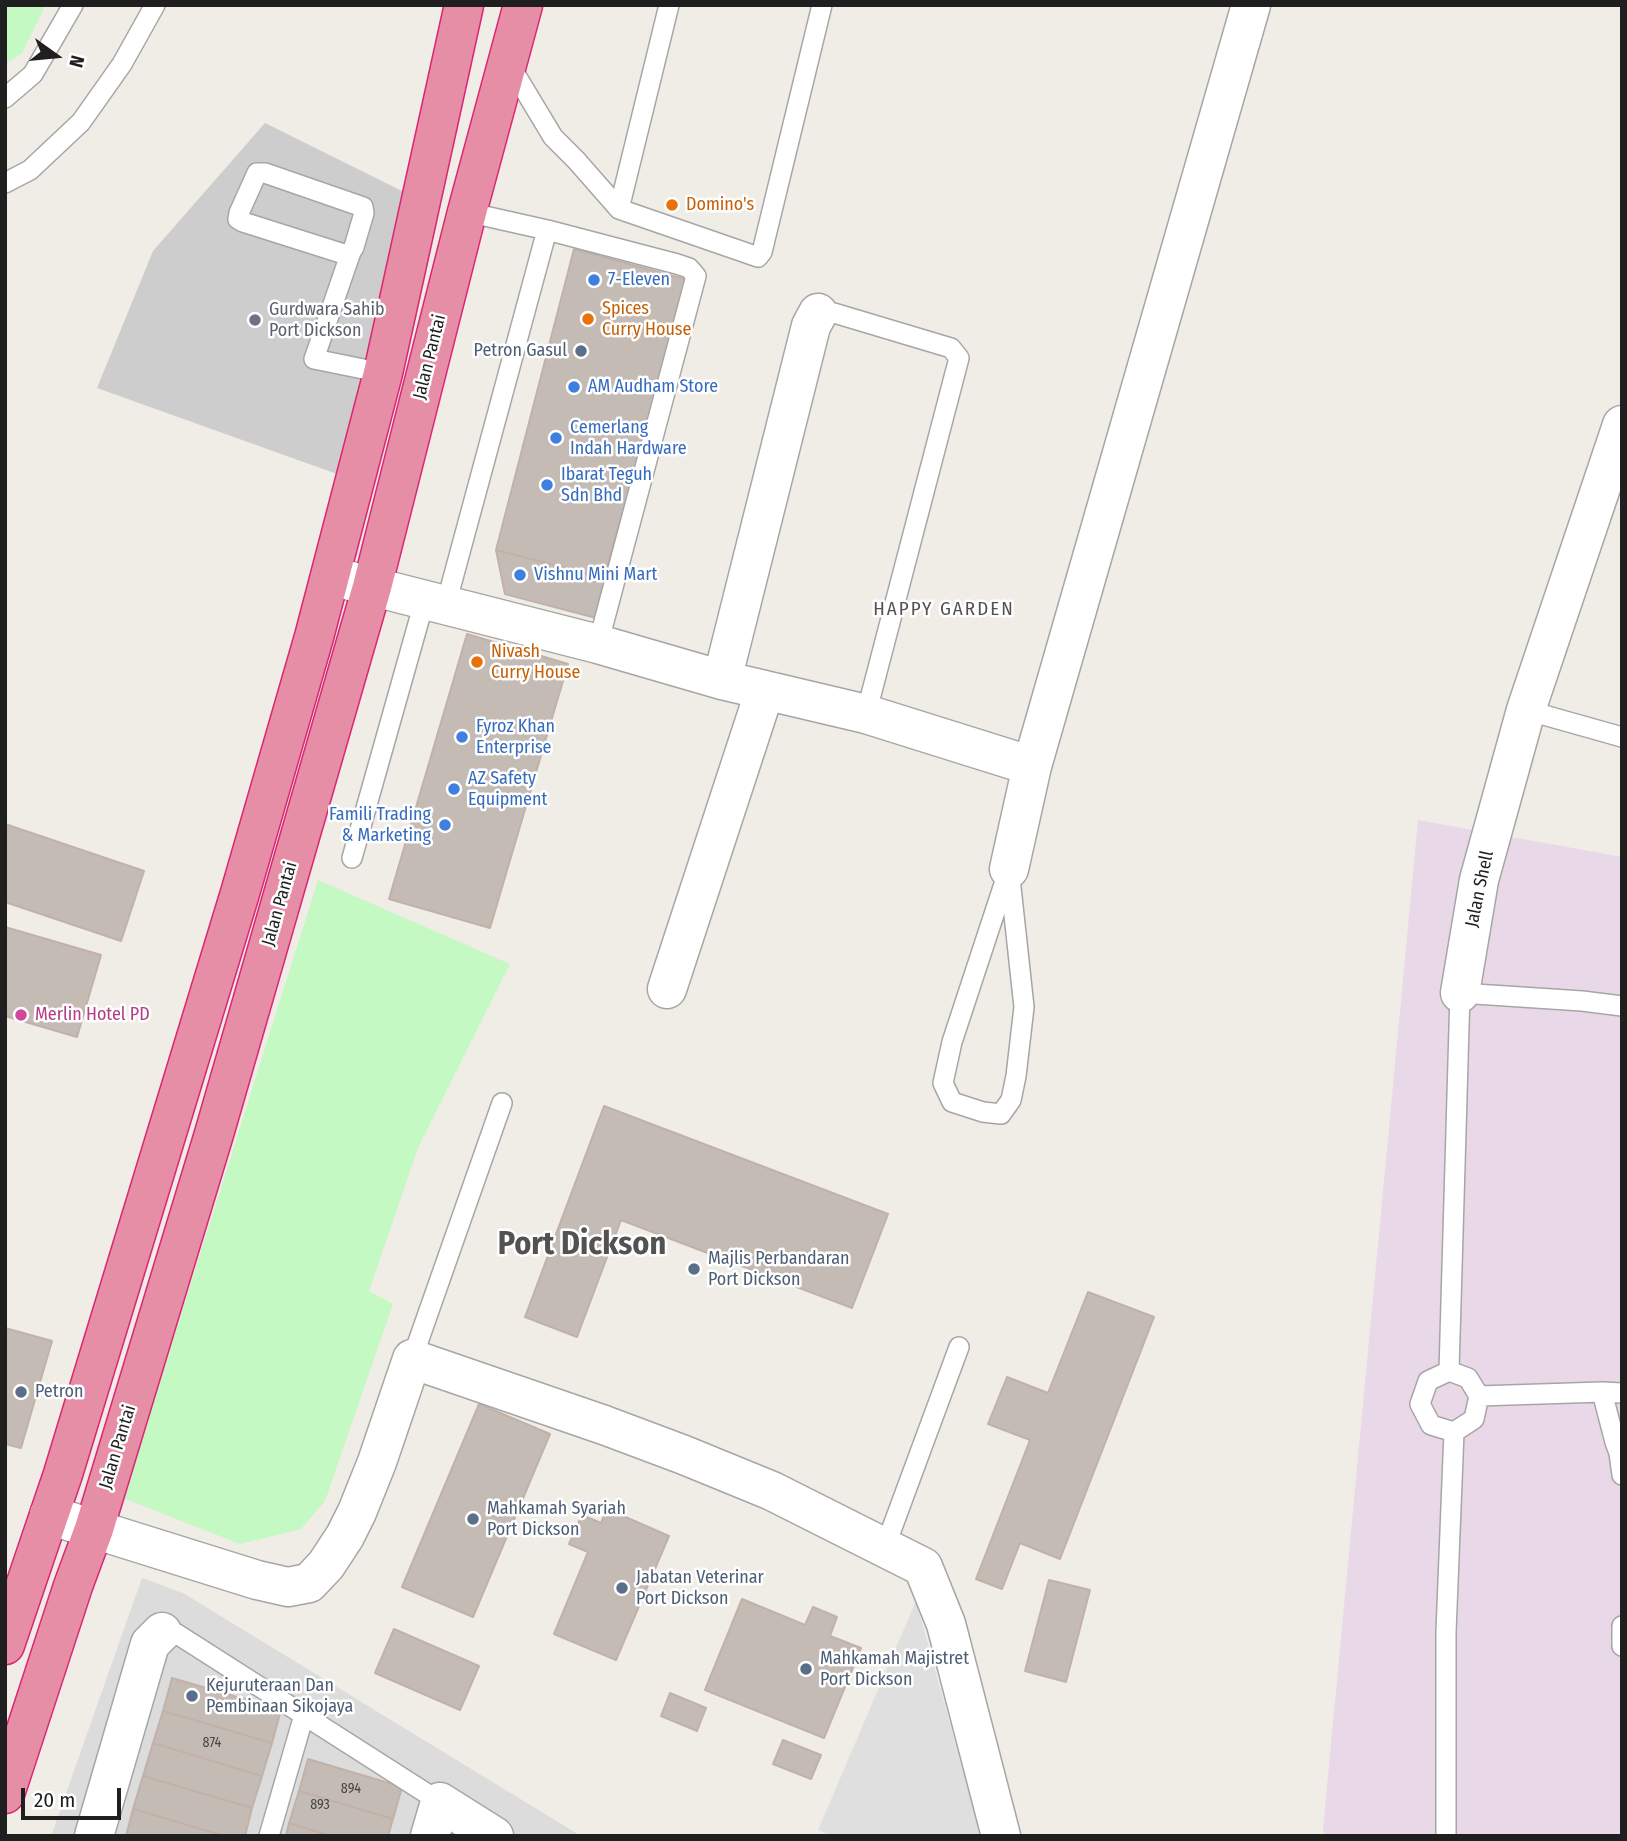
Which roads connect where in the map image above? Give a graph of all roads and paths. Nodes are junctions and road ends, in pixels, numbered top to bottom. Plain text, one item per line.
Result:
1 (73, 5) edge
2 (155, 5) edge
3 (464, 5) edge
4 (523, 5) edge
5 (669, 5) edge
6 (822, 5) edge
7 (1251, 5) edge
8 (507, 61) junction
9 (5, 98) edge
10 (5, 183) edge
11 (619, 209) junction
12 (467, 212) junction
13 (547, 230) junction
14 (351, 252) junction
15 (818, 313) joint
16 (383, 373) junction
17 (1622, 425) edge
18 (331, 576) junction
19 (372, 587) junction
20 (435, 602) junction
21 (598, 644) junction
22 (722, 680) junction
23 (765, 691) junction
24 (1526, 710) junction
25 (866, 714) junction
26 (1622, 737) edge
27 (1032, 766) junction
28 (352, 858) dead end
29 (1009, 869) junction
30 (667, 989) dead end
31 (1460, 993) junction
32 (1622, 1006) edge
33 (502, 1103) dead end
34 (959, 1347) dead end
35 (412, 1359) junction
36 (1449, 1371) junction
37 (1612, 1392) edge
38 (1479, 1396) junction
39 (1454, 1432) junction
40 (1621, 1454) edge
41 (1622, 1475) edge
42 (49, 1515) junction
43 (94, 1529) junction
44 (885, 1547) junction
45 (1622, 1626) edge
46 (162, 1632) joint
47 (5, 1645) edge
48 (1622, 1646) edge
49 (304, 1715) junction
50 (5, 1794) edge
51 (435, 1819) edge
52 (94, 1836) edge
53 (269, 1836) edge
54 (494, 1836) edge
55 (1001, 1836) edge
56 (1446, 1836) edge

1 - 9 lane
2 - 10 lane
3 - 16 highway
4 - 8 highway, Jalan Pantai
5 - 11 lane
6 - 11 lane
7 - 27 street
8 - 11 lane
8 - 12 highway, Jalan Pantai
12 - 13 lane
12 - 19 highway, Jalan Pantai
13 - 20 lane
13 - 21 lane
14 - 14 lane
14 - 16 lane
15 - 22 street
15 - 25 lane
16 - 18 highway
17 - 24 street, Jalan Shell
18 - 19 street
18 - 42 highway
19 - 20 street
19 - 43 highway, Jalan Pantai
20 - 21 street
20 - 28 lane
21 - 22 street
22 - 23 street
23 - 25 street
23 - 30 street
24 - 26 lane
24 - 31 street, Jalan Shell
25 - 27 street
27 - 29 street
29 - 29 lane
31 - 32 lane
31 - 36 lane, Jalan Shell
33 - 35 lane
34 - 44 lane
35 - 43 street
35 - 44 street
36 - 38 lane
36 - 39 lane
37 - 38 lane
37 - 40 lane
38 - 39 lane
39 - 56 lane
40 - 41 lane
42 - 43 street
42 - 47 highway
43 - 50 highway, Jalan Pantai
44 - 55 street
45 - 48 lane
46 - 49 lane
46 - 52 street
49 - 51 lane
49 - 53 lane
51 - 54 street

